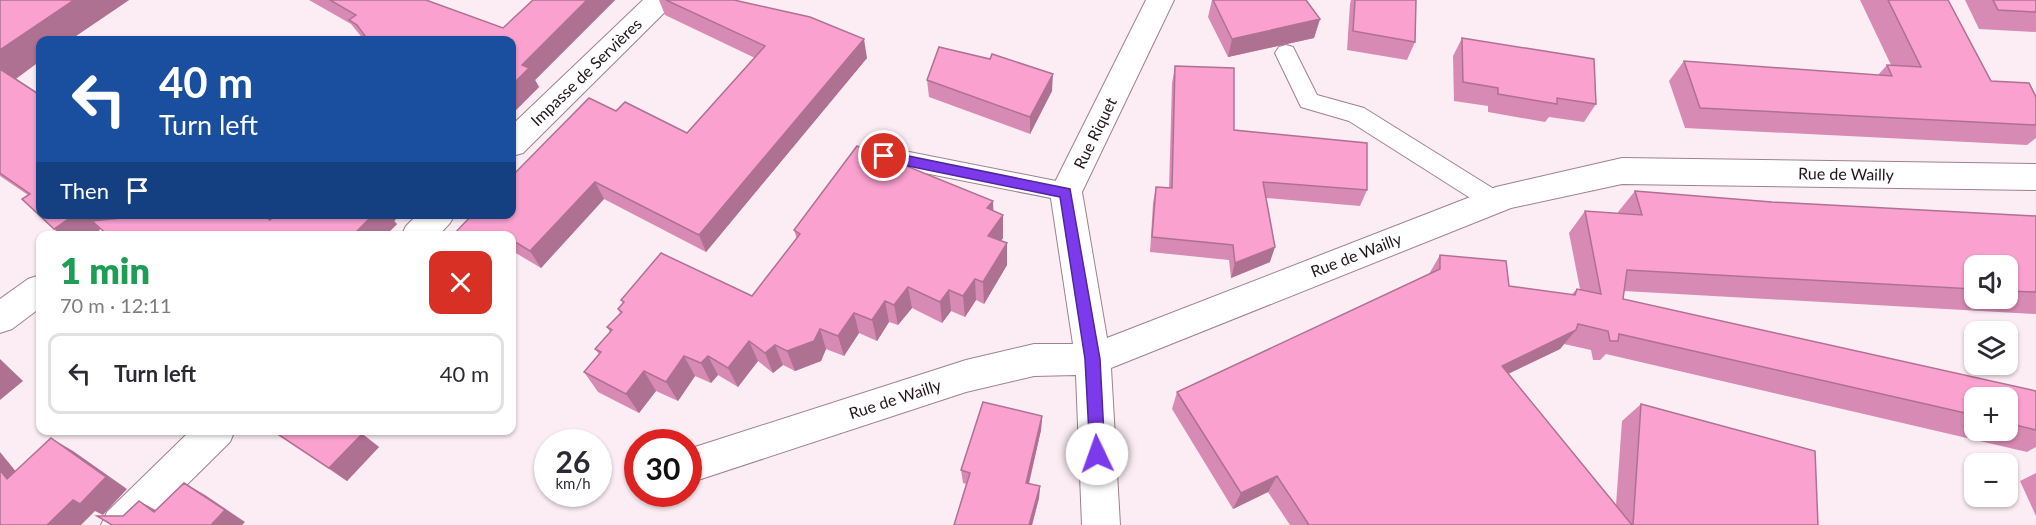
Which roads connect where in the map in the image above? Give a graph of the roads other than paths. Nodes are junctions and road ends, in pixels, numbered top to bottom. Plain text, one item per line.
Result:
1 (660, 0) edge
2 (1160, 0) edge
3 (1286, 53) dead end
4 (516, 140) edge
5 (884, 156) edge
6 (2036, 177) edge
7 (1066, 192) junction
8 (1494, 201) junction
9 (434, 219) edge
10 (422, 231) edge
11 (36, 292) edge
12 (0, 318) edge
13 (1093, 359) junction
14 (212, 435) edge
15 (702, 462) edge
16 (120, 525) edge
17 (1101, 525) edge

1 - 4 street, Impasse de Servières
2 - 7 street, Rue Riquet
3 - 8 lane
5 - 7 lane
6 - 8 street, Rue de Wailly
7 - 13 street
8 - 13 street, Rue de Wailly
9 - 10 street
11 - 12 street
13 - 15 street, Rue de Wailly
13 - 17 street
14 - 16 street

